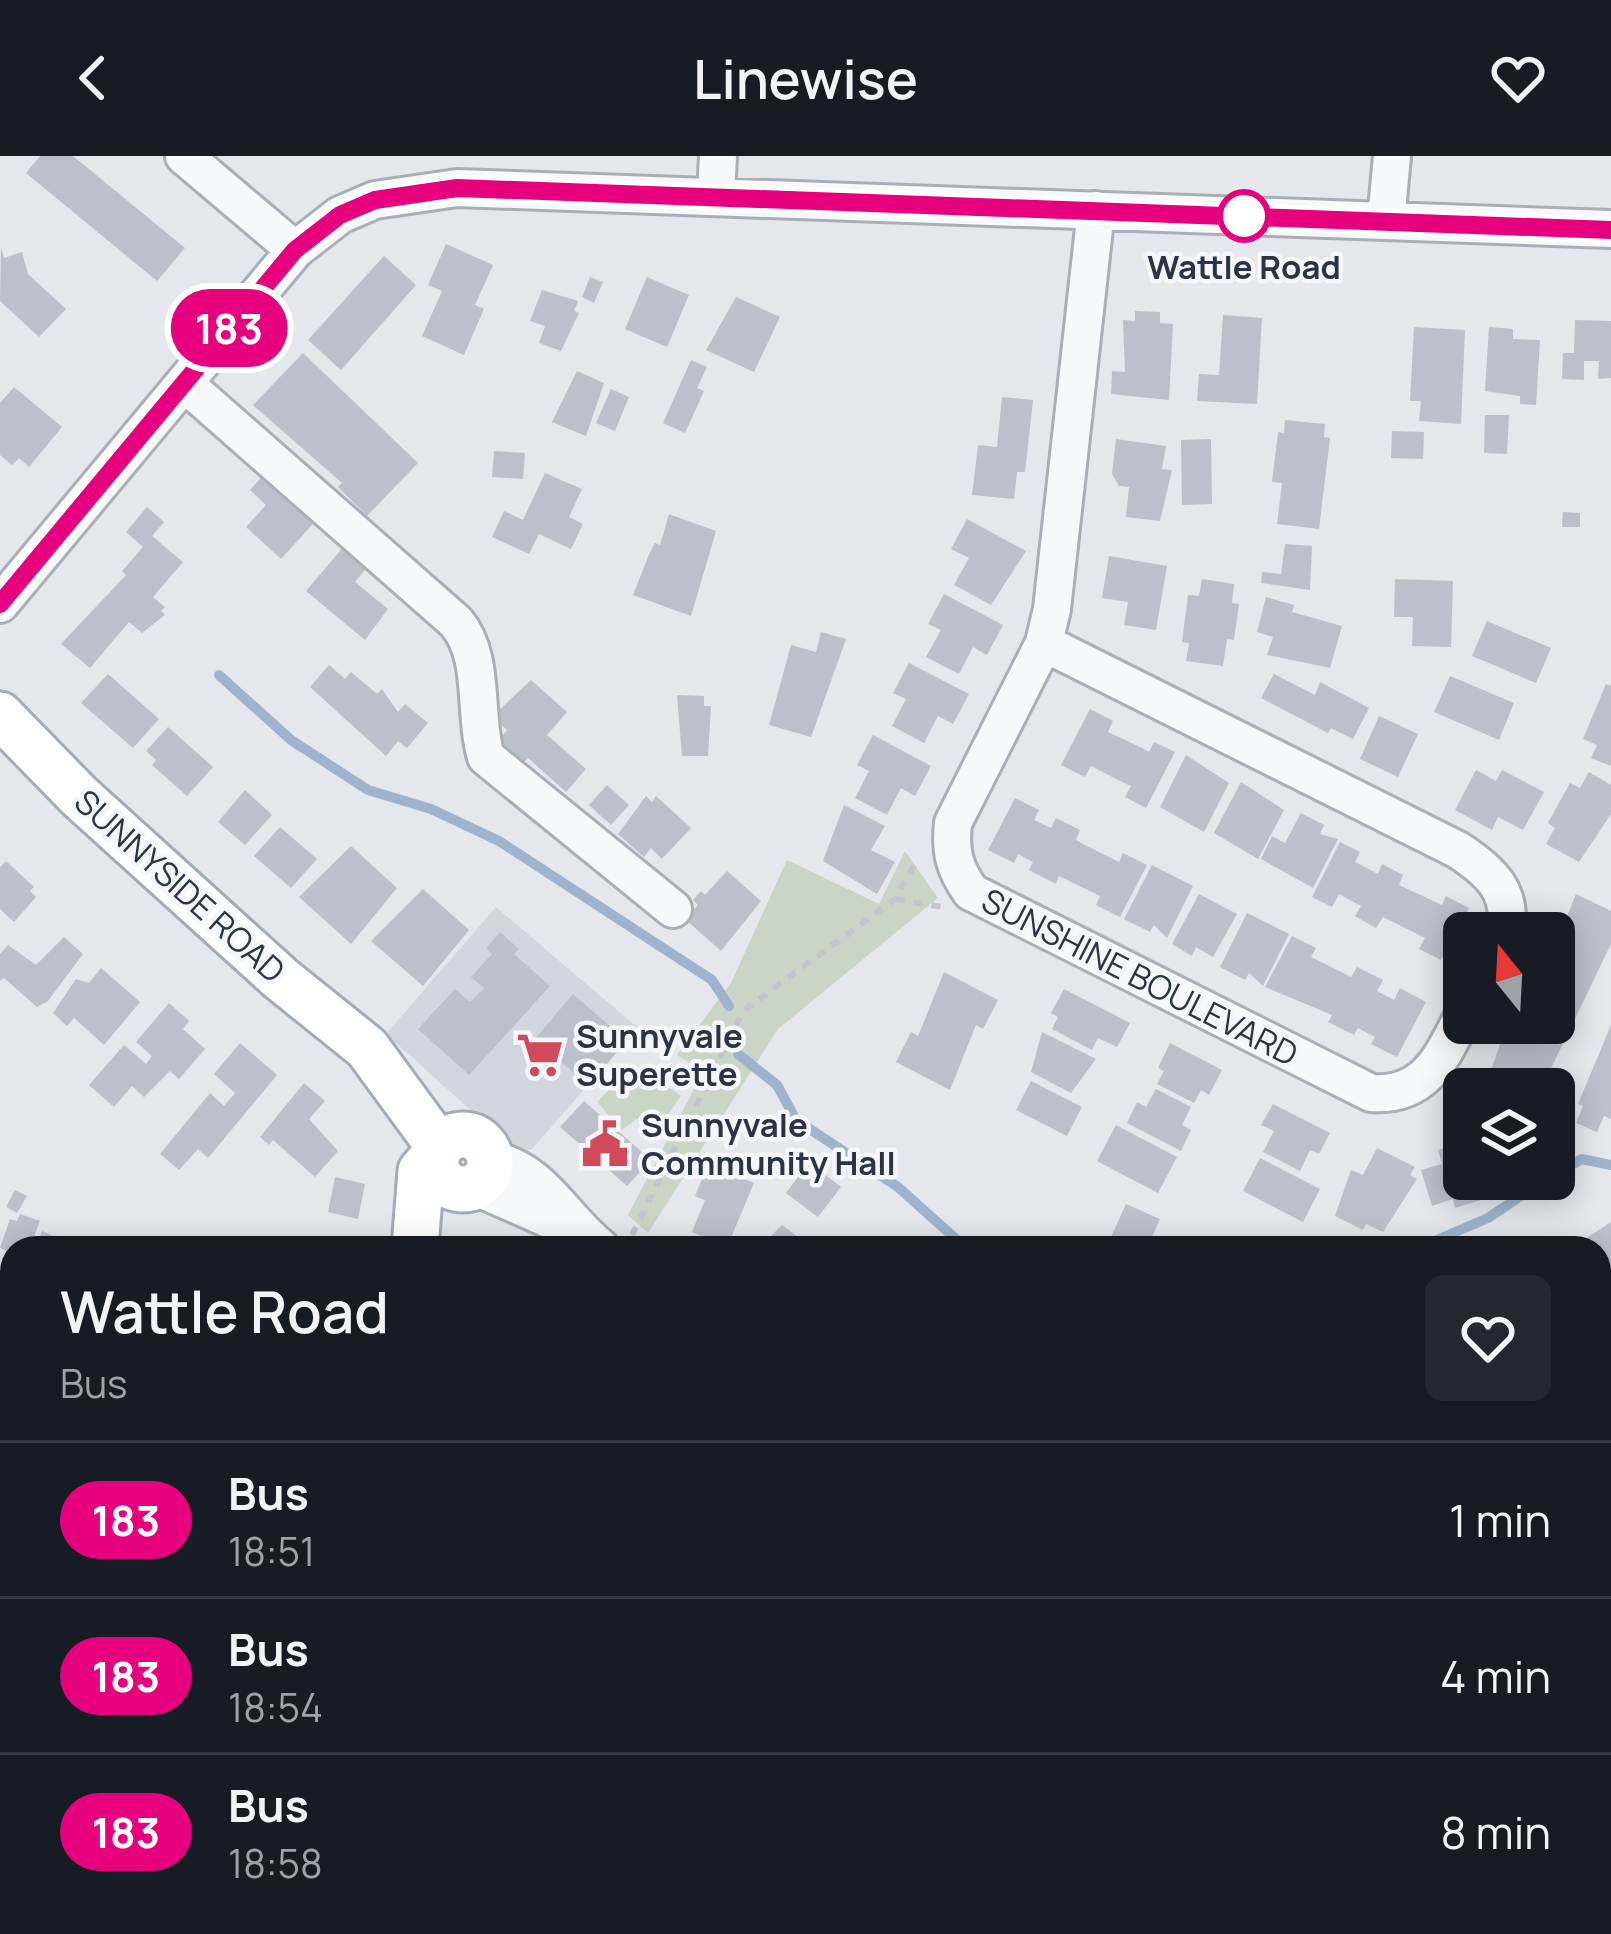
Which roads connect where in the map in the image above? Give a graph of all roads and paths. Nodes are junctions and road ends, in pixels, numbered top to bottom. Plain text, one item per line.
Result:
1 (184, 156) edge
2 (718, 156) edge
3 (1392, 156) edge
4 (716, 194) junction
5 (1096, 210) junction
6 (1386, 221) junction
7 (1611, 230) edge
8 (295, 250) junction
9 (184, 383) junction
10 (0, 604) edge
11 (1044, 643) junction
12 (0, 715) edge
13 (923, 850) dead end
14 (895, 898) junction
15 (946, 908) dead end
16 (673, 909) dead end
17 (1504, 912) edge
18 (1449, 1044) edge
19 (462, 1162) junction
20 (425, 1236) edge
21 (601, 1236) edge
22 (607, 1236) edge

1 - 8 street
2 - 4 street
3 - 6 street
4 - 5 street
4 - 8 street
5 - 6 street
5 - 11 street, SUNSHINE BOULEVARD
6 - 7 street
8 - 9 street
9 - 10 street
9 - 16 street
11 - 17 street
11 - 18 street, SUNSHINE BOULEVARD
12 - 19 main road, SUNNYSIDE ROAD
13 - 14 path
14 - 15 path
14 - 22 path
19 - 20 main road
19 - 21 street, SUNNYSIDE ROAD

